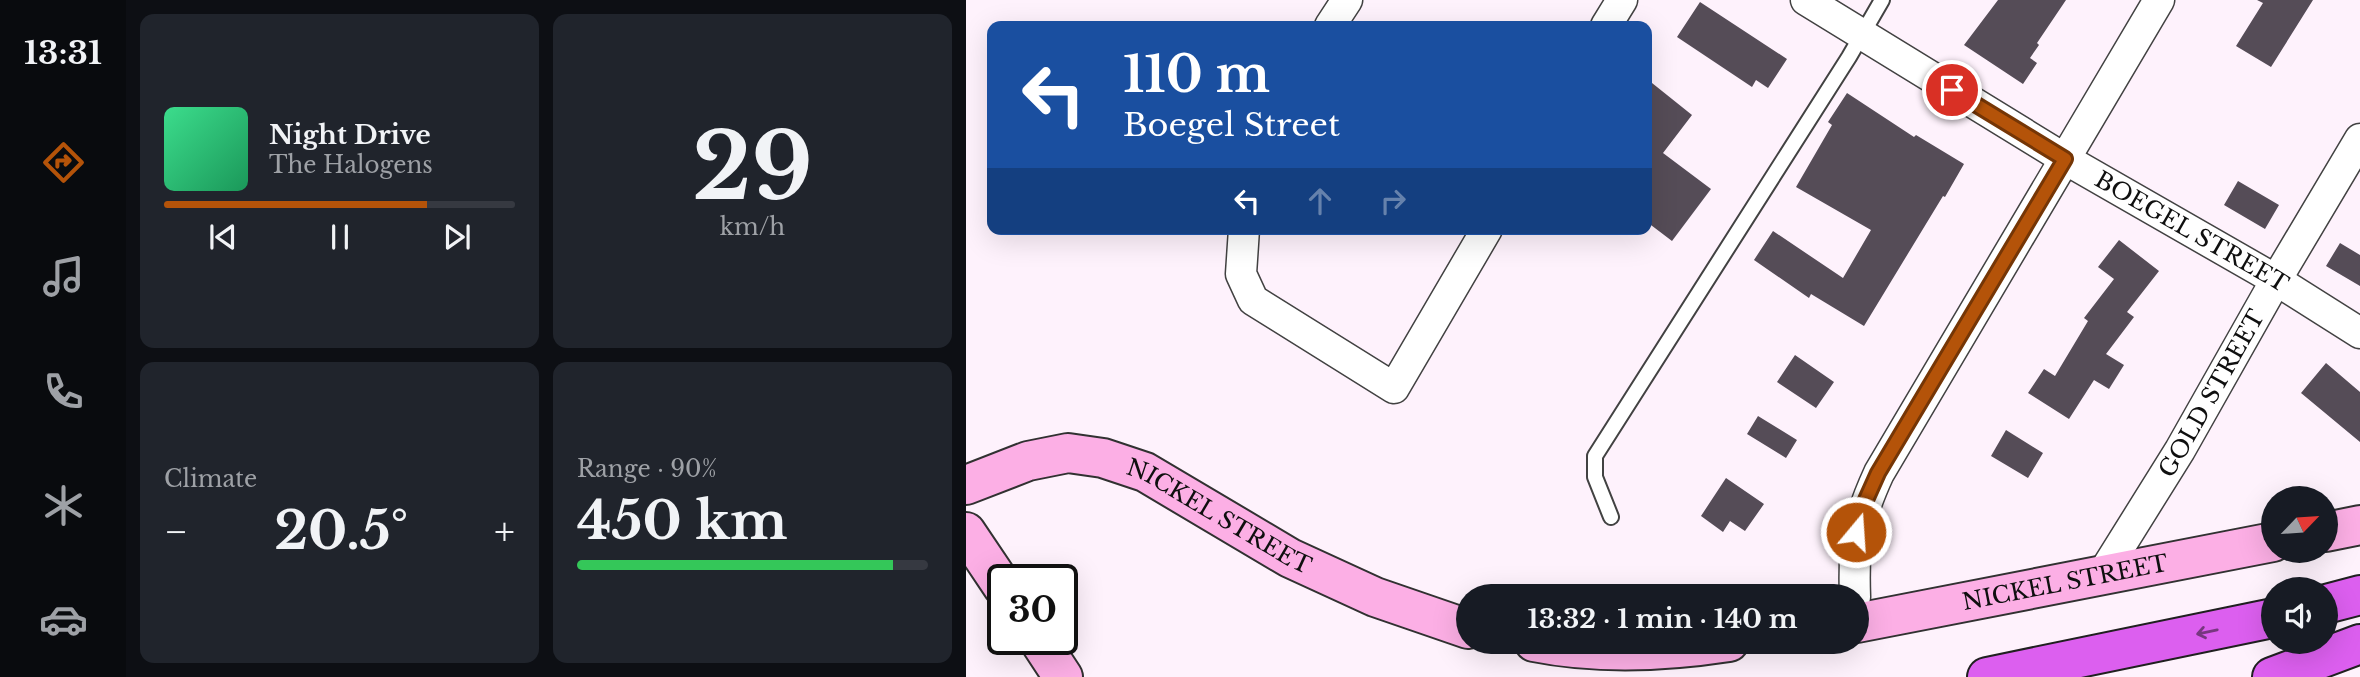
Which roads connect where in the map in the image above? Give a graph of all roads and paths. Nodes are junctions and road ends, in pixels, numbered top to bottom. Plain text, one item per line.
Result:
1 (1347, 0) edge
2 (1622, 0) edge
3 (1806, 0) edge
4 (1882, 0) edge
5 (2159, 0) edge
6 (1333, 21) edge
7 (1609, 21) edge
8 (1862, 35) junction
9 (2360, 139) edge
10 (2065, 159) junction
11 (1244, 235) edge
12 (1483, 235) edge
13 (2276, 280) junction
14 (2360, 333) edge
15 (966, 485) edge
16 (1611, 517) dead end
17 (2360, 525) edge
18 (2338, 529) edge
19 (966, 532) edge
20 (2261, 544) edge
21 (988, 564) edge
22 (2102, 575) junction
23 (1855, 584) edge
24 (2360, 595) edge
25 (2338, 601) edge
26 (2261, 620) edge
27 (1869, 621) edge
28 (1456, 625) edge
29 (2360, 644) edge
30 (1049, 655) edge
31 (1063, 677) edge
32 (1987, 677) edge
33 (2272, 677) edge

1 - 6 street
2 - 7 street
3 - 8 street, BOEGEL STREET
4 - 8 lane
5 - 10 street
8 - 10 street, BOEGEL STREET
8 - 16 lane
9 - 13 street, GOLD STREET
10 - 13 street, BOEGEL STREET
10 - 23 street
11 - 12 street
13 - 14 street, BOEGEL STREET
13 - 22 street, GOLD STREET
15 - 28 main road, NICKEL STREET
17 - 18 main road
19 - 21 main road
20 - 22 main road, NICKEL STREET
22 - 27 main road, NICKEL STREET
24 - 25 highway
26 -> 32 highway
29 - 33 highway
30 - 31 main road

